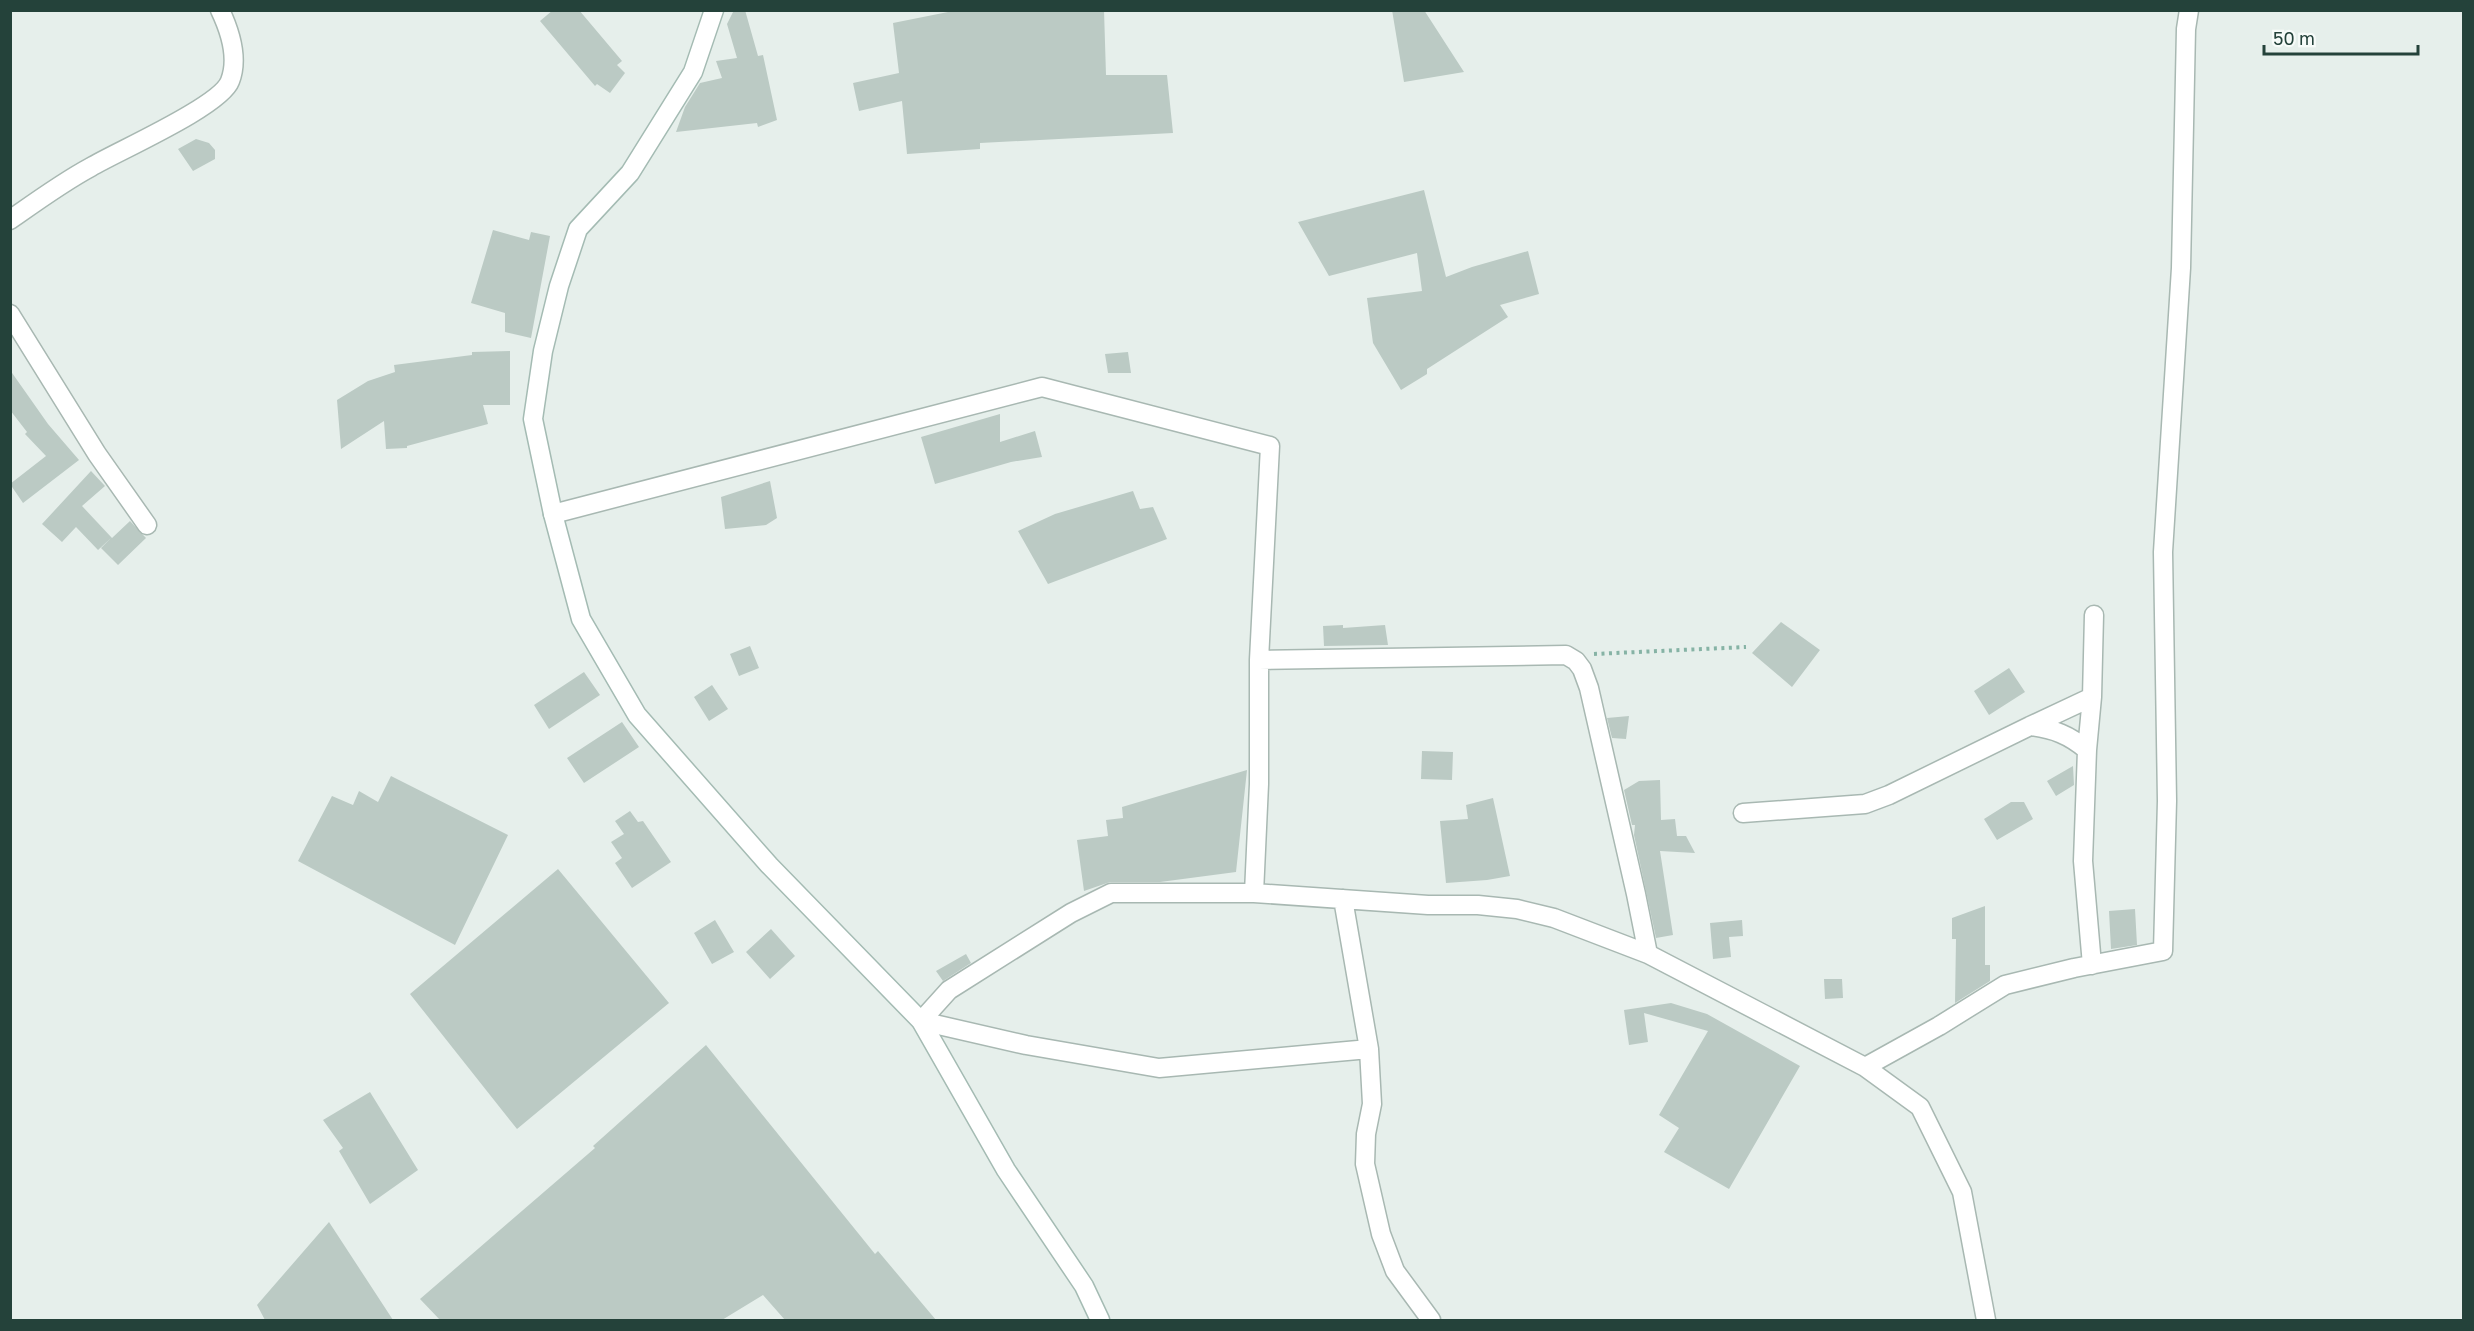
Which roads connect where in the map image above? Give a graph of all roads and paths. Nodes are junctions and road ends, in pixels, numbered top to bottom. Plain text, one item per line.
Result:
1 (220, 10) edge
2 (714, 10) edge
3 (2189, 10) edge
4 (10, 220) edge
5 (10, 314) edge
6 (553, 514) junction
7 (147, 525) dead end
8 (2094, 615) dead end
9 (1746, 647) dead end
10 (1566, 655) junction
11 (1259, 660) junction
12 (2092, 696) junction
13 (2030, 726) junction
14 (2087, 750) junction
15 (1743, 813) dead end
16 (1254, 893) junction
17 (1343, 899) junction
18 (1648, 954) junction
19 (2092, 965) junction
20 (921, 1021) junction
21 (1369, 1049) junction
22 (1865, 1068) junction
23 (1100, 1320) edge
24 (1431, 1320) edge
25 (1986, 1320) edge

1 - 4 street
2 - 6 street
3 - 19 street
5 - 7 street
6 - 11 street
6 - 20 street
8 - 12 street
9 - 10 path
10 - 11 street
10 - 18 street
11 - 16 street
12 - 13 street
12 - 14 street
13 - 14 street
13 - 15 street
14 - 19 street
16 - 17 street
16 - 20 street
17 - 18 street
17 - 21 street
18 - 22 street
19 - 22 street
20 - 21 street
20 - 23 street
21 - 24 street
22 - 25 street

